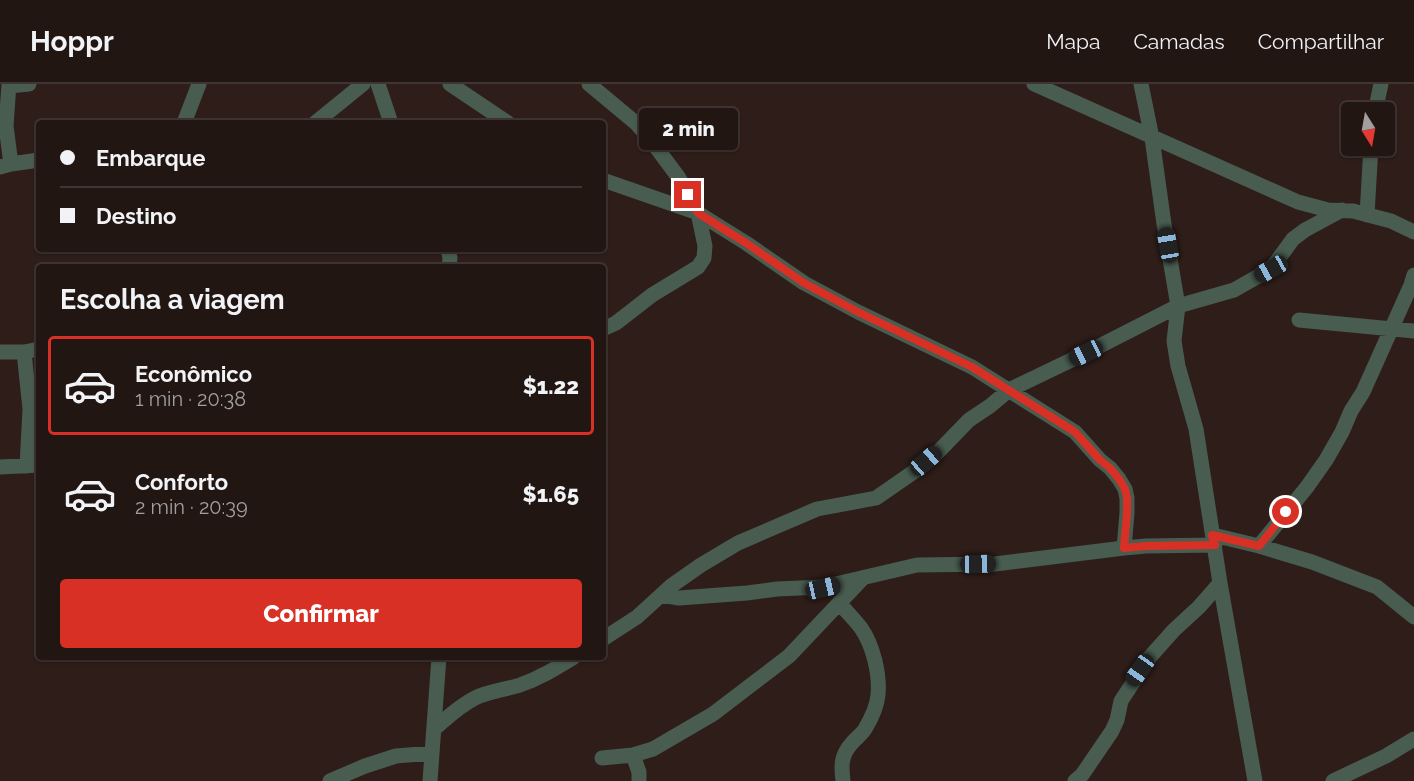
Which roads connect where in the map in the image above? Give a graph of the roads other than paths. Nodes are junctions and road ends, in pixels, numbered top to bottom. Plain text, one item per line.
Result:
1 (29, 84) edge
2 (199, 84) edge
3 (363, 84) edge
4 (378, 84) edge
5 (450, 84) edge
6 (590, 84) edge
7 (1034, 84) edge
8 (1141, 84) edge
9 (1381, 84) edge
10 (9, 85) edge
11 (1377, 102) edge
12 (185, 120) edge
13 (319, 120) edge
14 (390, 120) edge
15 (504, 120) edge
16 (1152, 138) junction
17 (1370, 156) edge
18 (36, 161) edge
19 (6, 166) edge
20 (606, 181) edge
21 (1342, 210) junction
22 (698, 213) junction
23 (1367, 215) junction
24 (1414, 232) edge
25 (1414, 275) edge
26 (1178, 306) junction
27 (1299, 320) dead end
28 (606, 328) edge
29 (1391, 328) junction
30 (1414, 331) edge
31 (32, 351) edge
32 (0, 352) edge
33 (1009, 390) junction
34 (33, 465) edge
35 (0, 466) edge
36 (1214, 540) junction
37 (1259, 546) junction
38 (1124, 548) junction
39 (862, 579) junction
40 (1220, 584) junction
41 (661, 595) junction
42 (840, 604) junction
43 (1414, 617) edge
44 (606, 637) edge
45 (439, 660) edge
46 (569, 660) edge
47 (434, 729) junction
48 (1414, 740) edge
49 (432, 753) junction
50 (633, 755) junction
51 (602, 758) dead end
52 (330, 781) edge
53 (430, 781) edge
54 (639, 781) edge
55 (843, 781) edge
56 (1075, 781) edge
57 (1255, 781) edge
58 (1333, 781) edge

1 - 10 street
2 - 12 street
3 - 13 street
4 - 14 street
5 - 15 street
6 - 22 street
7 - 16 street
8 - 16 street
9 - 11 street
10 - 19 street
16 - 21 street
16 - 26 street
17 - 23 street
18 - 19 street
20 - 22 street
21 - 23 street
21 - 26 street
22 - 28 street
22 - 33 street
23 - 24 street
25 - 29 street
26 - 33 street
26 - 36 street
27 - 29 street
29 - 30 street
29 - 37 street
31 - 32 street
31 - 34 street
33 - 38 street
33 - 41 street
34 - 35 street
36 - 37 street
36 - 38 street
36 - 40 street
37 - 43 street
38 - 39 street
39 - 41 street
39 - 42 street
40 - 56 street
40 - 57 street
41 - 44 street
42 - 50 street
42 - 55 street
45 - 47 street
46 - 47 street
47 - 49 street
48 - 58 street
49 - 52 street
49 - 53 street
50 - 51 street
50 - 54 street

